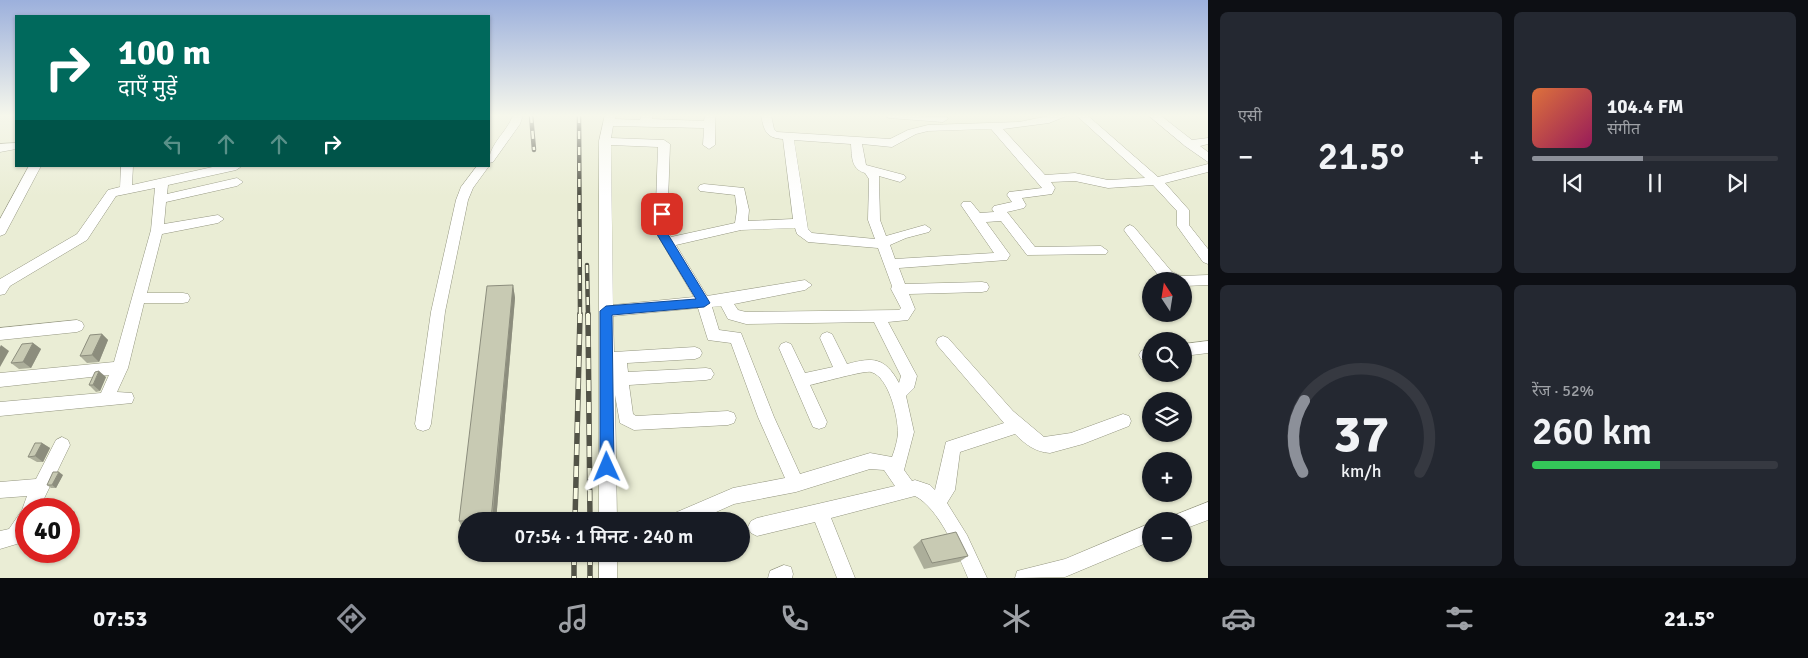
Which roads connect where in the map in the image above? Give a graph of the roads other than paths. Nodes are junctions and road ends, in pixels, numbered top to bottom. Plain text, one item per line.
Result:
1 (856, 141) edge
2 (502, 142) edge
3 (605, 142) joint
4 (709, 142) edge
5 (789, 142) edge
6 (874, 142) edge
7 (894, 142) edge
8 (1008, 142) edge
9 (1112, 142) edge
10 (1186, 142) edge
11 (1202, 142) edge
12 (1189, 144) junction
13 (709, 146) dead end
14 (7, 147) edge
15 (490, 158) edge
16 (1208, 158) edge
17 (0, 160) edge
18 (34, 167) edge
19 (128, 167) edge
20 (226, 167) edge
21 (482, 167) edge
22 (1208, 168) edge
23 (196, 170) edge
24 (870, 171) junction
25 (900, 178) dead end
26 (1042, 179) junction
27 (162, 181) junction
28 (1156, 181) junction
29 (237, 182) dead end
30 (704, 188) dead end
31 (126, 189) junction
32 (161, 199) junction
33 (967, 206) dead end
34 (1004, 216) junction
35 (977, 218) junction
36 (218, 219) dead end
37 (800, 223) junction
38 (741, 226) junction
39 (157, 230) junction
40 (925, 230) dead end
41 (1130, 230) dead end
42 (0, 231) edge
43 (667, 242) junction
44 (883, 244) junction
45 (1101, 251) dead end
46 (1208, 259) edge
47 (890, 264) junction
48 (1208, 280) edge
49 (805, 285) dead end
50 (982, 287) dead end
51 (898, 289) junction
52 (0, 290) edge
53 (137, 298) junction
54 (182, 298) dead end
55 (725, 300) junction
56 (704, 303) junction
57 (606, 311) junction
58 (878, 316) junction
59 (78, 326) dead end
60 (0, 334) edge
61 (827, 338) dead end
62 (943, 342) dead end
63 (1208, 347) edge
64 (786, 348) dead end
65 (1192, 349) edge
66 (694, 353) dead end
67 (613, 358) junction
68 (120, 368) junction
69 (843, 372) junction
70 (706, 374) dead end
71 (621, 379) junction
72 (0, 380) edge
73 (801, 380) junction
74 (899, 394) junction
75 (126, 398) dead end
76 (106, 400) junction
77 (0, 409) edge
78 (728, 418) dead end
79 (1123, 421) dead end
80 (819, 422) dead end
81 (423, 424) dead end
82 (1018, 426) junction
83 (62, 445) dead end
84 (896, 470) junction
85 (796, 484) junction
86 (41, 486) junction
87 (0, 490) edge
88 (908, 491) junction
89 (35, 498) edge
90 (934, 502) junction
91 (1208, 511) edge
92 (608, 512) edge
93 (697, 512) edge
94 (820, 513) junction
95 (1192, 517) edge
96 (758, 527) dead end
97 (15, 535) edge
98 (1142, 536) edge
99 (0, 540) edge
100 (608, 562) edge
101 (1069, 573) edge
102 (608, 578) edge
103 (846, 578) edge
104 (978, 578) edge
105 (1024, 578) edge

1 - 24 street
2 - 15 street
3 - 43 street
3 - 57 street
4 - 13 street
5 - 37 street
6 - 7 street
8 - 26 street
9 - 28 street
10 - 12 street
11 - 12 street
12 - 16 street
14 - 17 street
18 - 42 street
19 - 31 street
20 - 23 street
21 - 81 street
22 - 28 street
23 - 27 street
24 - 25 street
24 - 44 street
26 - 28 street
26 - 34 street
27 - 31 street
27 - 32 street
28 - 46 street
29 - 32 street
30 - 38 street
31 - 52 street
32 - 39 street
33 - 35 street
34 - 35 street
34 - 45 street
35 - 47 street
36 - 39 street
37 - 38 street
37 - 44 street
38 - 43 street
39 - 53 street
40 - 44 street
41 - 48 street
43 - 56 street
44 - 47 street
47 - 51 street
49 - 55 street
50 - 51 street
51 - 58 street
53 - 54 street
53 - 68 street
55 - 56 street
55 - 58 street
56 - 57 street
56 - 85 street
57 - 67 street
58 - 74 street
59 - 60 street
61 - 69 street
62 - 82 street
63 - 65 street
64 - 73 street
66 - 67 street
67 - 71 street
67 - 92 street
68 - 72 street
68 - 76 street
69 - 73 street
69 - 74 street
70 - 71 street
71 - 78 street
73 - 80 street
74 - 84 street
75 - 76 street
76 - 77 street
79 - 82 street
82 - 90 street
83 - 86 street
84 - 85 street
84 - 88 street
85 - 93 street
86 - 87 street
86 - 89 street
88 - 90 street
88 - 94 street
90 - 104 street
91 - 95 street
94 - 96 street
94 - 103 street
97 - 99 street
98 - 101 street
100 - 102 street
101 - 105 street

